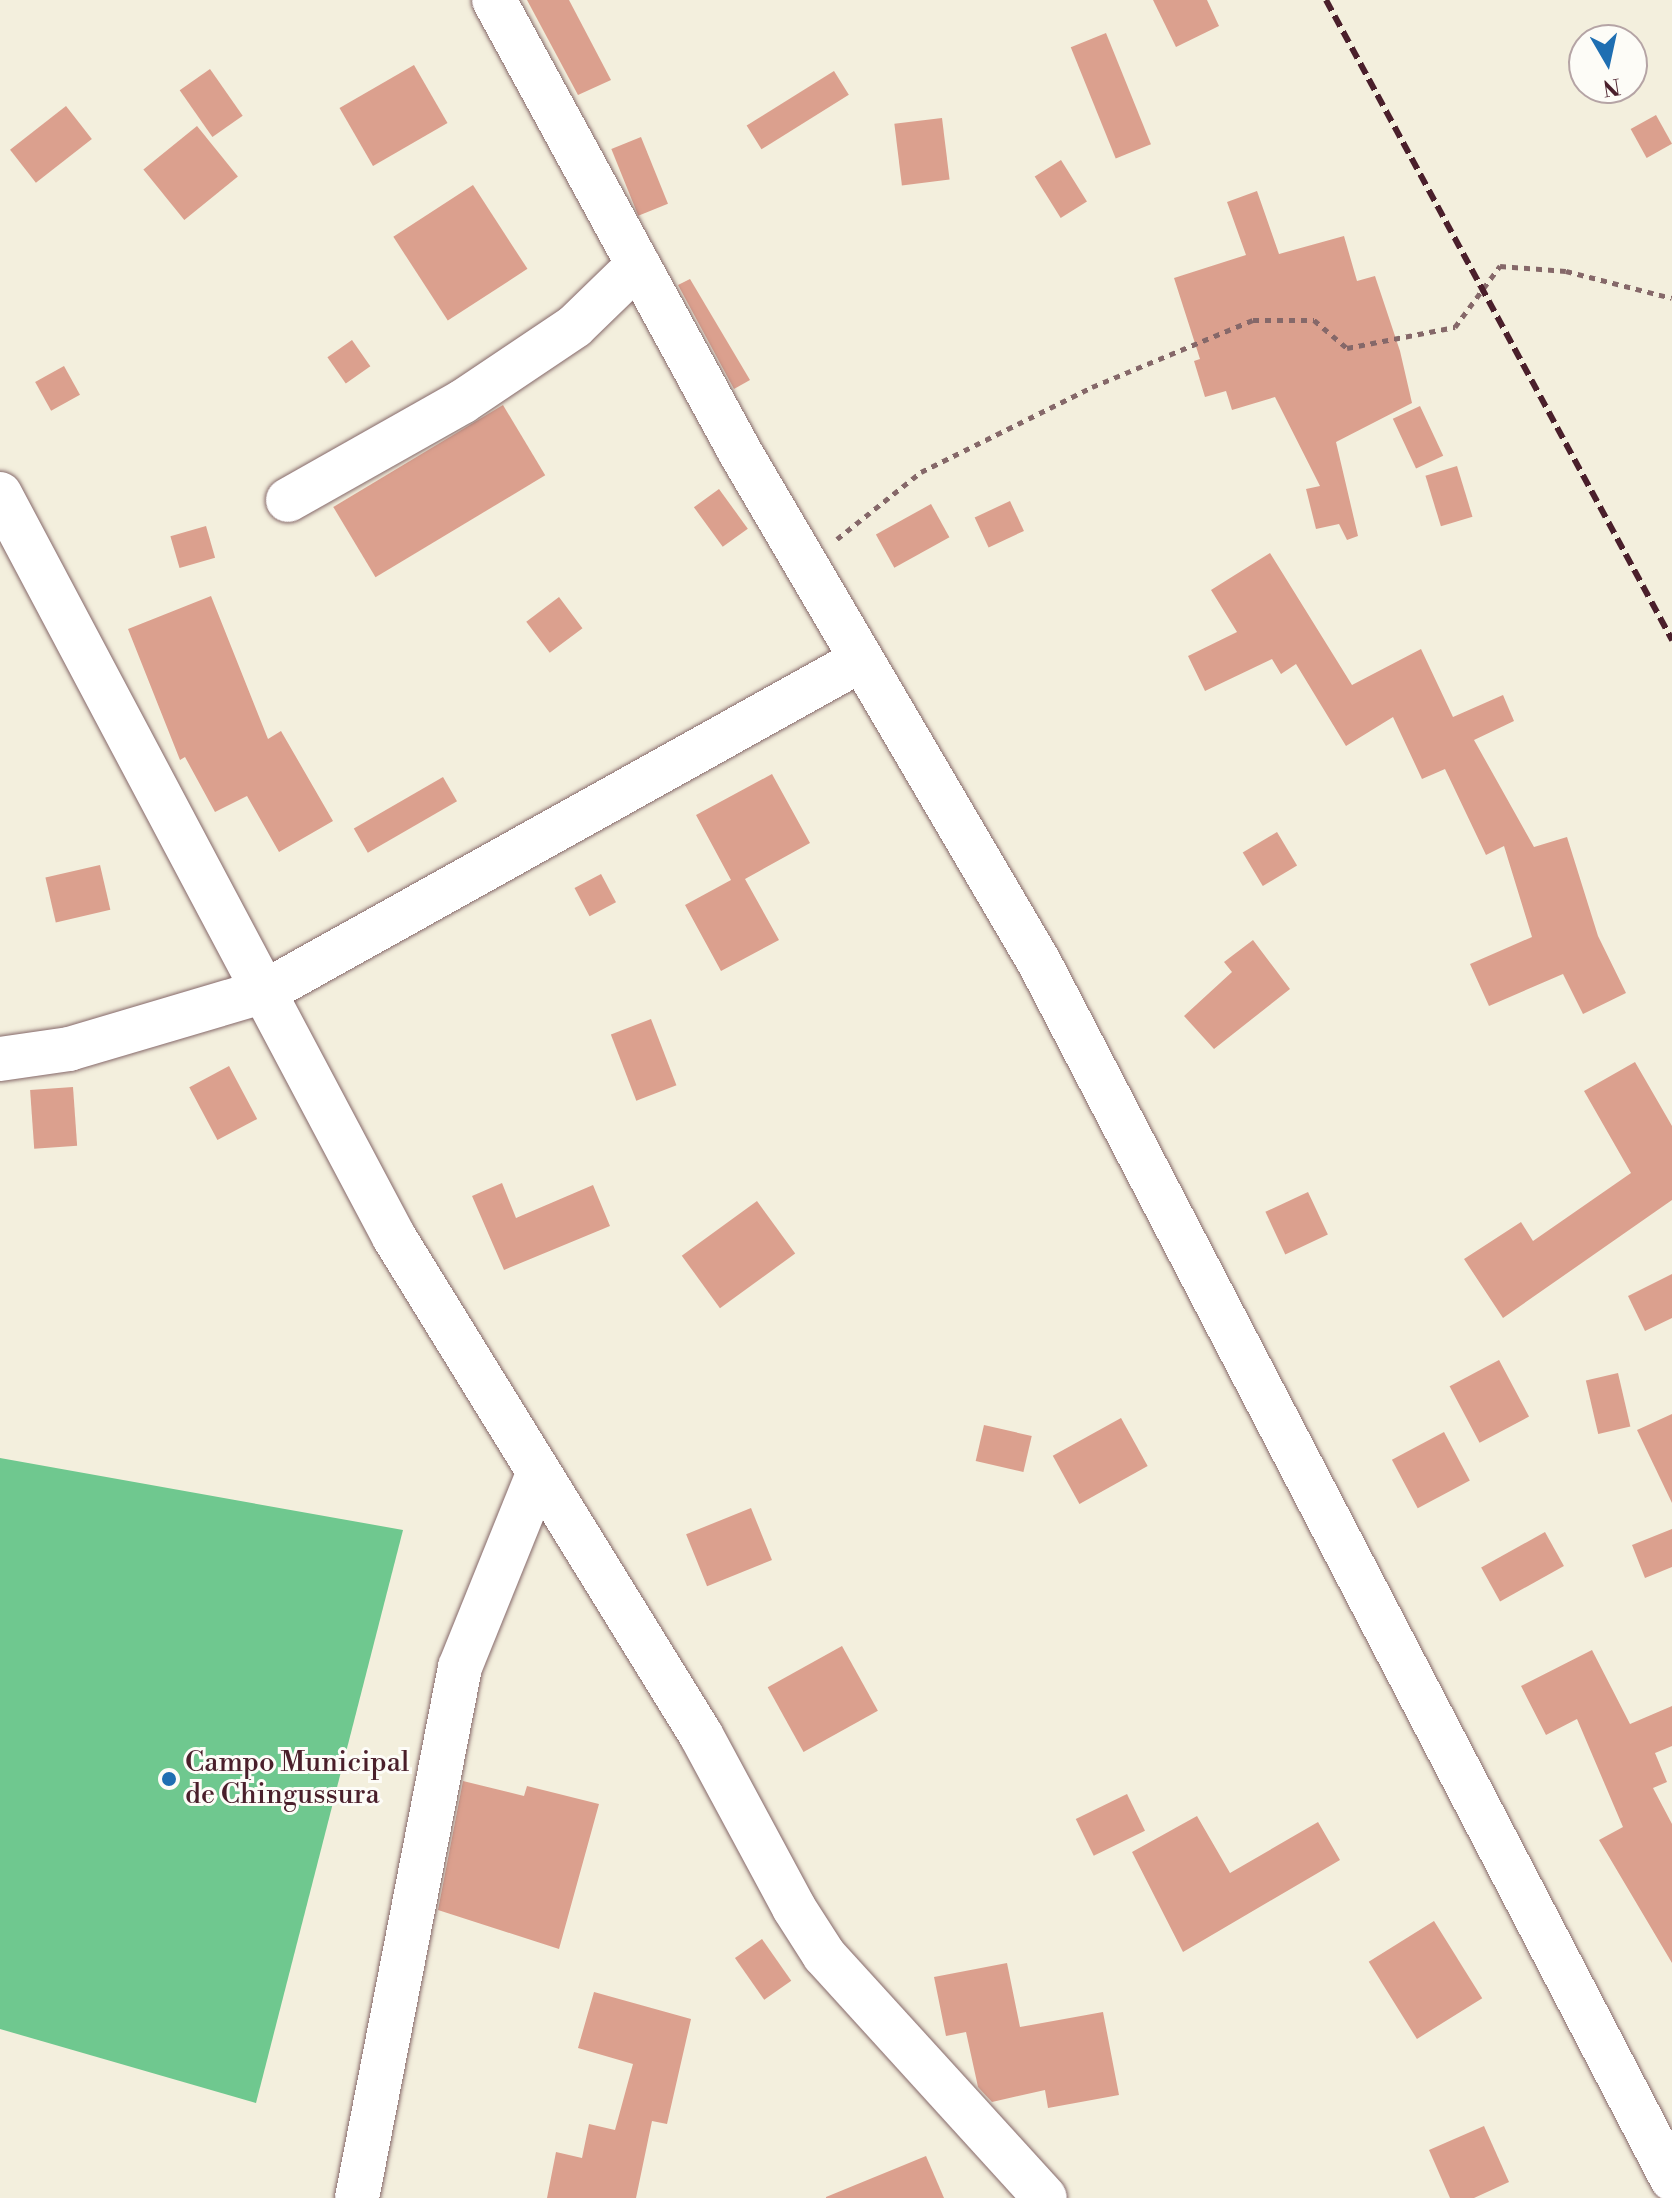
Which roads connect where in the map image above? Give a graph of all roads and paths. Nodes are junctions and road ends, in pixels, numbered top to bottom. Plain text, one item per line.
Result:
1 (494, 0) edge
2 (638, 265) junction
3 (1672, 298) edge
4 (0, 494) edge
5 (288, 500) dead end
6 (806, 565) junction
7 (861, 660) junction
8 (268, 990) junction
9 (0, 1059) edge
10 (538, 1474) junction
11 (1672, 2179) edge
12 (357, 2198) edge
13 (1045, 2198) edge

1 - 2 street
2 - 5 street
2 - 6 street
3 - 6 path
4 - 8 street
6 - 7 street
7 - 8 street
7 - 11 street
8 - 9 street
8 - 10 street
10 - 12 street
10 - 13 street

